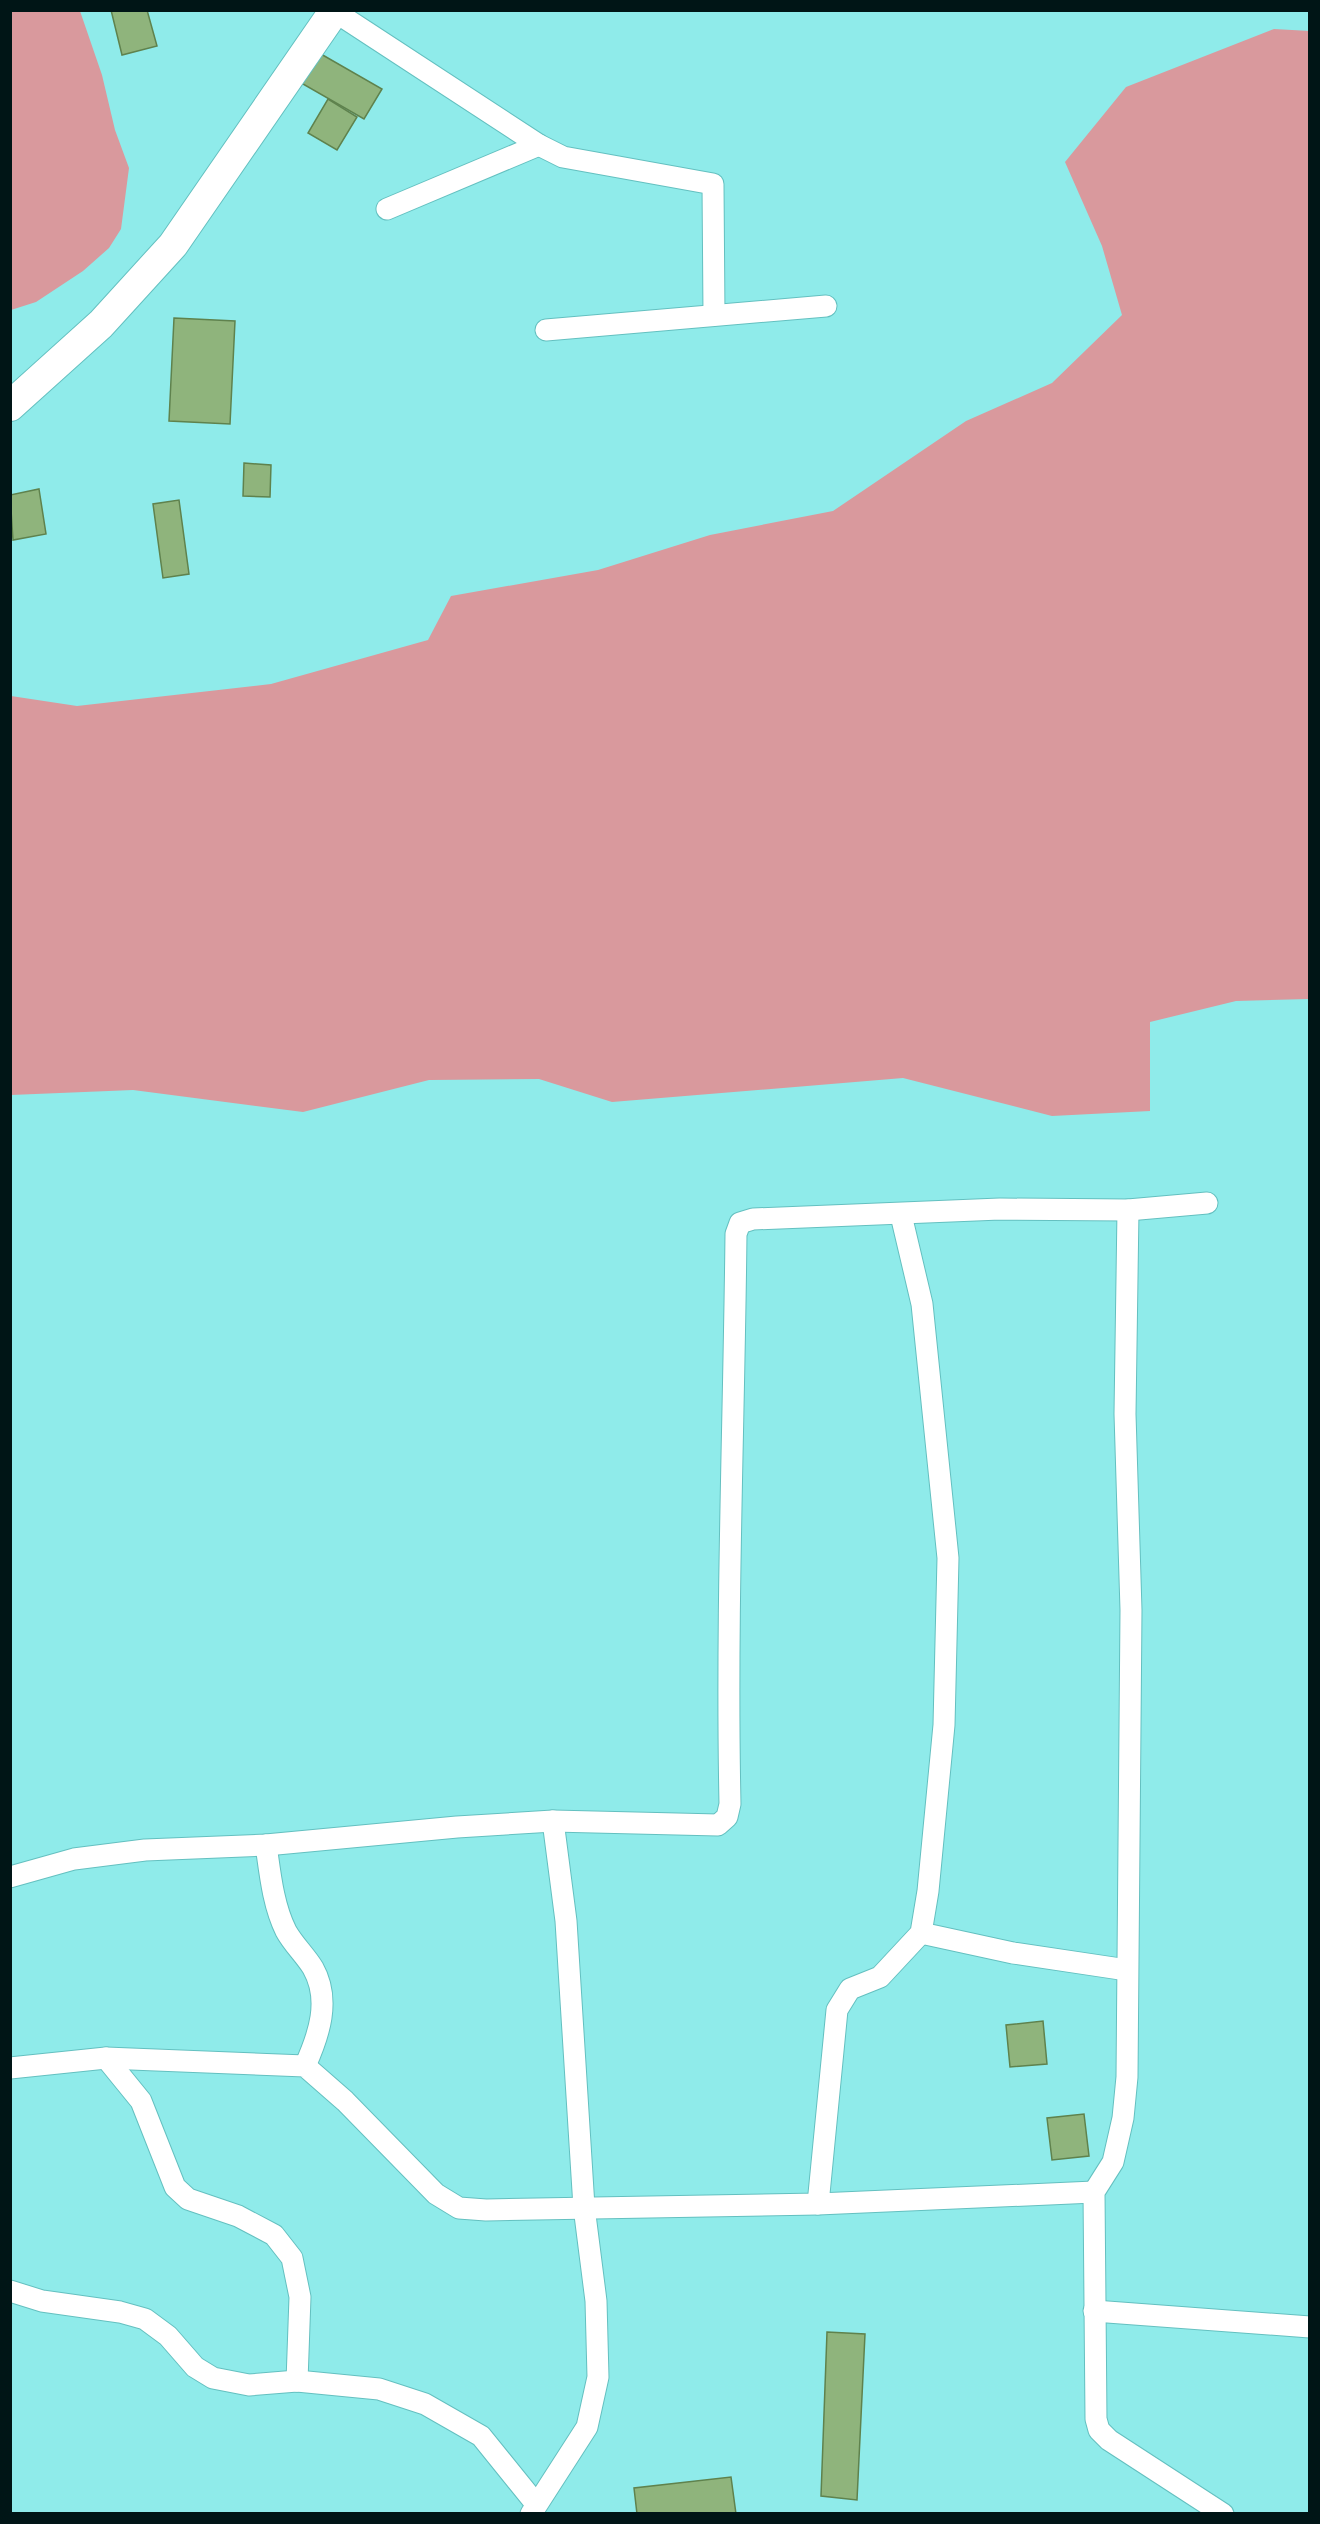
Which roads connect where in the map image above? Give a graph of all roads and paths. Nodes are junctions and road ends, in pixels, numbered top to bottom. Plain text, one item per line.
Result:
1 (335, 11) edge
2 (539, 145) junction
3 (387, 209) dead end
4 (826, 306) dead end
5 (714, 315) junction
6 (546, 330) dead end
7 (10, 406) edge
8 (1207, 1203) dead end
9 (1128, 1210) junction
10 (901, 1215) junction
11 (554, 1821) junction
12 (266, 1845) junction
13 (10, 1877) edge
14 (921, 1933) junction
15 (1127, 1970) junction
16 (106, 2058) junction
17 (305, 2066) junction
18 (10, 2068) edge
19 (1094, 2192) junction
20 (818, 2204) junction
21 (584, 2206) junction
22 (10, 2291) edge
23 (1094, 2311) junction
24 (1310, 2327) edge
25 (297, 2381) junction
26 (534, 2509) edge
27 (1223, 2514) edge

1 - 2 street
1 - 7 street
2 - 3 street
2 - 5 street
4 - 5 street
5 - 6 street
8 - 9 street
9 - 10 street
9 - 15 street
10 - 11 street
10 - 14 street
11 - 12 street
11 - 21 street
12 - 13 street
12 - 17 street
14 - 15 street
14 - 20 street
15 - 19 street
16 - 17 street
16 - 18 street
16 - 25 street
17 - 21 street
19 - 20 street
19 - 23 street
20 - 21 street
21 - 26 street
22 - 25 street
23 - 24 street
23 - 27 street
25 - 26 street

